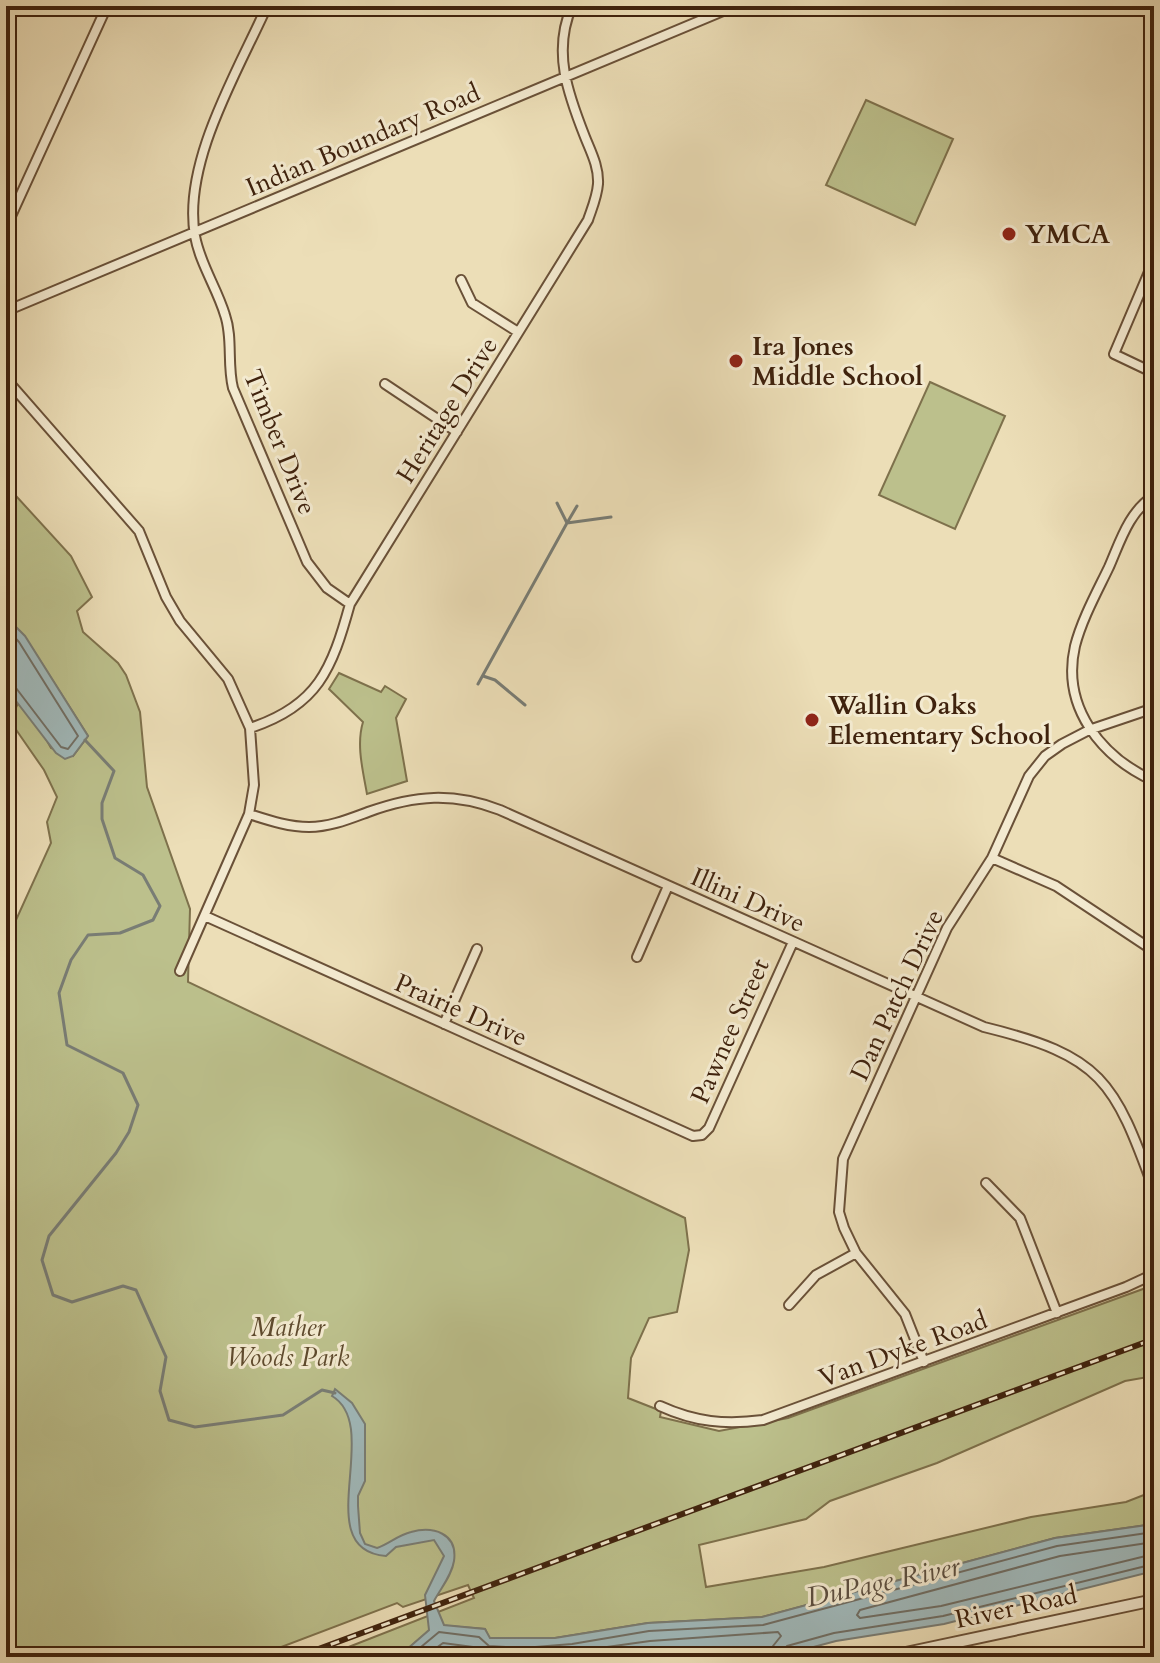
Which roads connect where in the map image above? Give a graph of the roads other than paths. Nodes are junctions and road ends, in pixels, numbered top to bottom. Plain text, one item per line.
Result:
1 (107, 6) edge
2 (267, 6) edge
3 (572, 6) edge
4 (735, 6) edge
5 (565, 77) junction
6 (6, 227) edge
7 (194, 232) junction
8 (1154, 260) edge
9 (461, 280) dead end
10 (6, 311) edge
11 (518, 332) junction
12 (1154, 373) edge
13 (6, 379) edge
14 (385, 384) dead end
15 (457, 432) junction
16 (1154, 496) edge
17 (350, 604) junction
18 (1154, 708) edge
19 (250, 728) junction
20 (1089, 730) junction
21 (1154, 781) edge
22 (249, 814) junction
23 (992, 858) junction
24 (668, 886) junction
25 (205, 916) junction
26 (793, 942) junction
27 (477, 949) dead end
28 (1154, 951) edge
29 (637, 957) dead end
30 (180, 971) dead end
31 (915, 996) junction
32 (444, 1024) junction
33 (702, 1135) joint
34 (986, 1183) dead end
35 (1154, 1190) edge
36 (856, 1253) junction
37 (1154, 1274) edge
38 (789, 1305) dead end
39 (1057, 1313) junction
40 (924, 1362) junction
41 (660, 1406) dead end
42 (1154, 1600) edge
43 (887, 1657) edge

1 - 6 street
2 - 7 street
3 - 5 street, Heritage Drive
4 - 5 street, Indian Boundary Road
5 - 7 street, Indian Boundary Road
5 - 11 street, Heritage Drive
7 - 10 street, Indian Boundary Road
7 - 17 street, Timber Drive
8 - 12 street
9 - 11 street
11 - 15 street, Heritage Drive
13 - 19 street
14 - 15 street
15 - 17 street, Heritage Drive
16 - 20 street
17 - 19 street, Heritage Drive
18 - 20 street, Dan Patch Drive
19 - 22 street
20 - 21 street
20 - 23 street, Dan Patch Drive
22 - 24 street, Illini Drive
22 - 25 street
23 - 28 street
23 - 31 street, Dan Patch Drive
24 - 26 street, Illini Drive
24 - 29 street
25 - 30 street
25 - 32 street, Prairie Drive
26 - 31 street, Illini Drive
26 - 33 street, Pawnee Street
27 - 32 street
31 - 35 street, Illini Drive
31 - 36 street, Dan Patch Drive
32 - 33 street, Prairie Drive
34 - 39 street
36 - 38 street
36 - 40 street, Dan Patch Drive
37 - 39 street, Van Dyke Road
39 - 40 street, Van Dyke Road
40 - 41 street, Van Dyke Road
42 - 43 street, River Road

